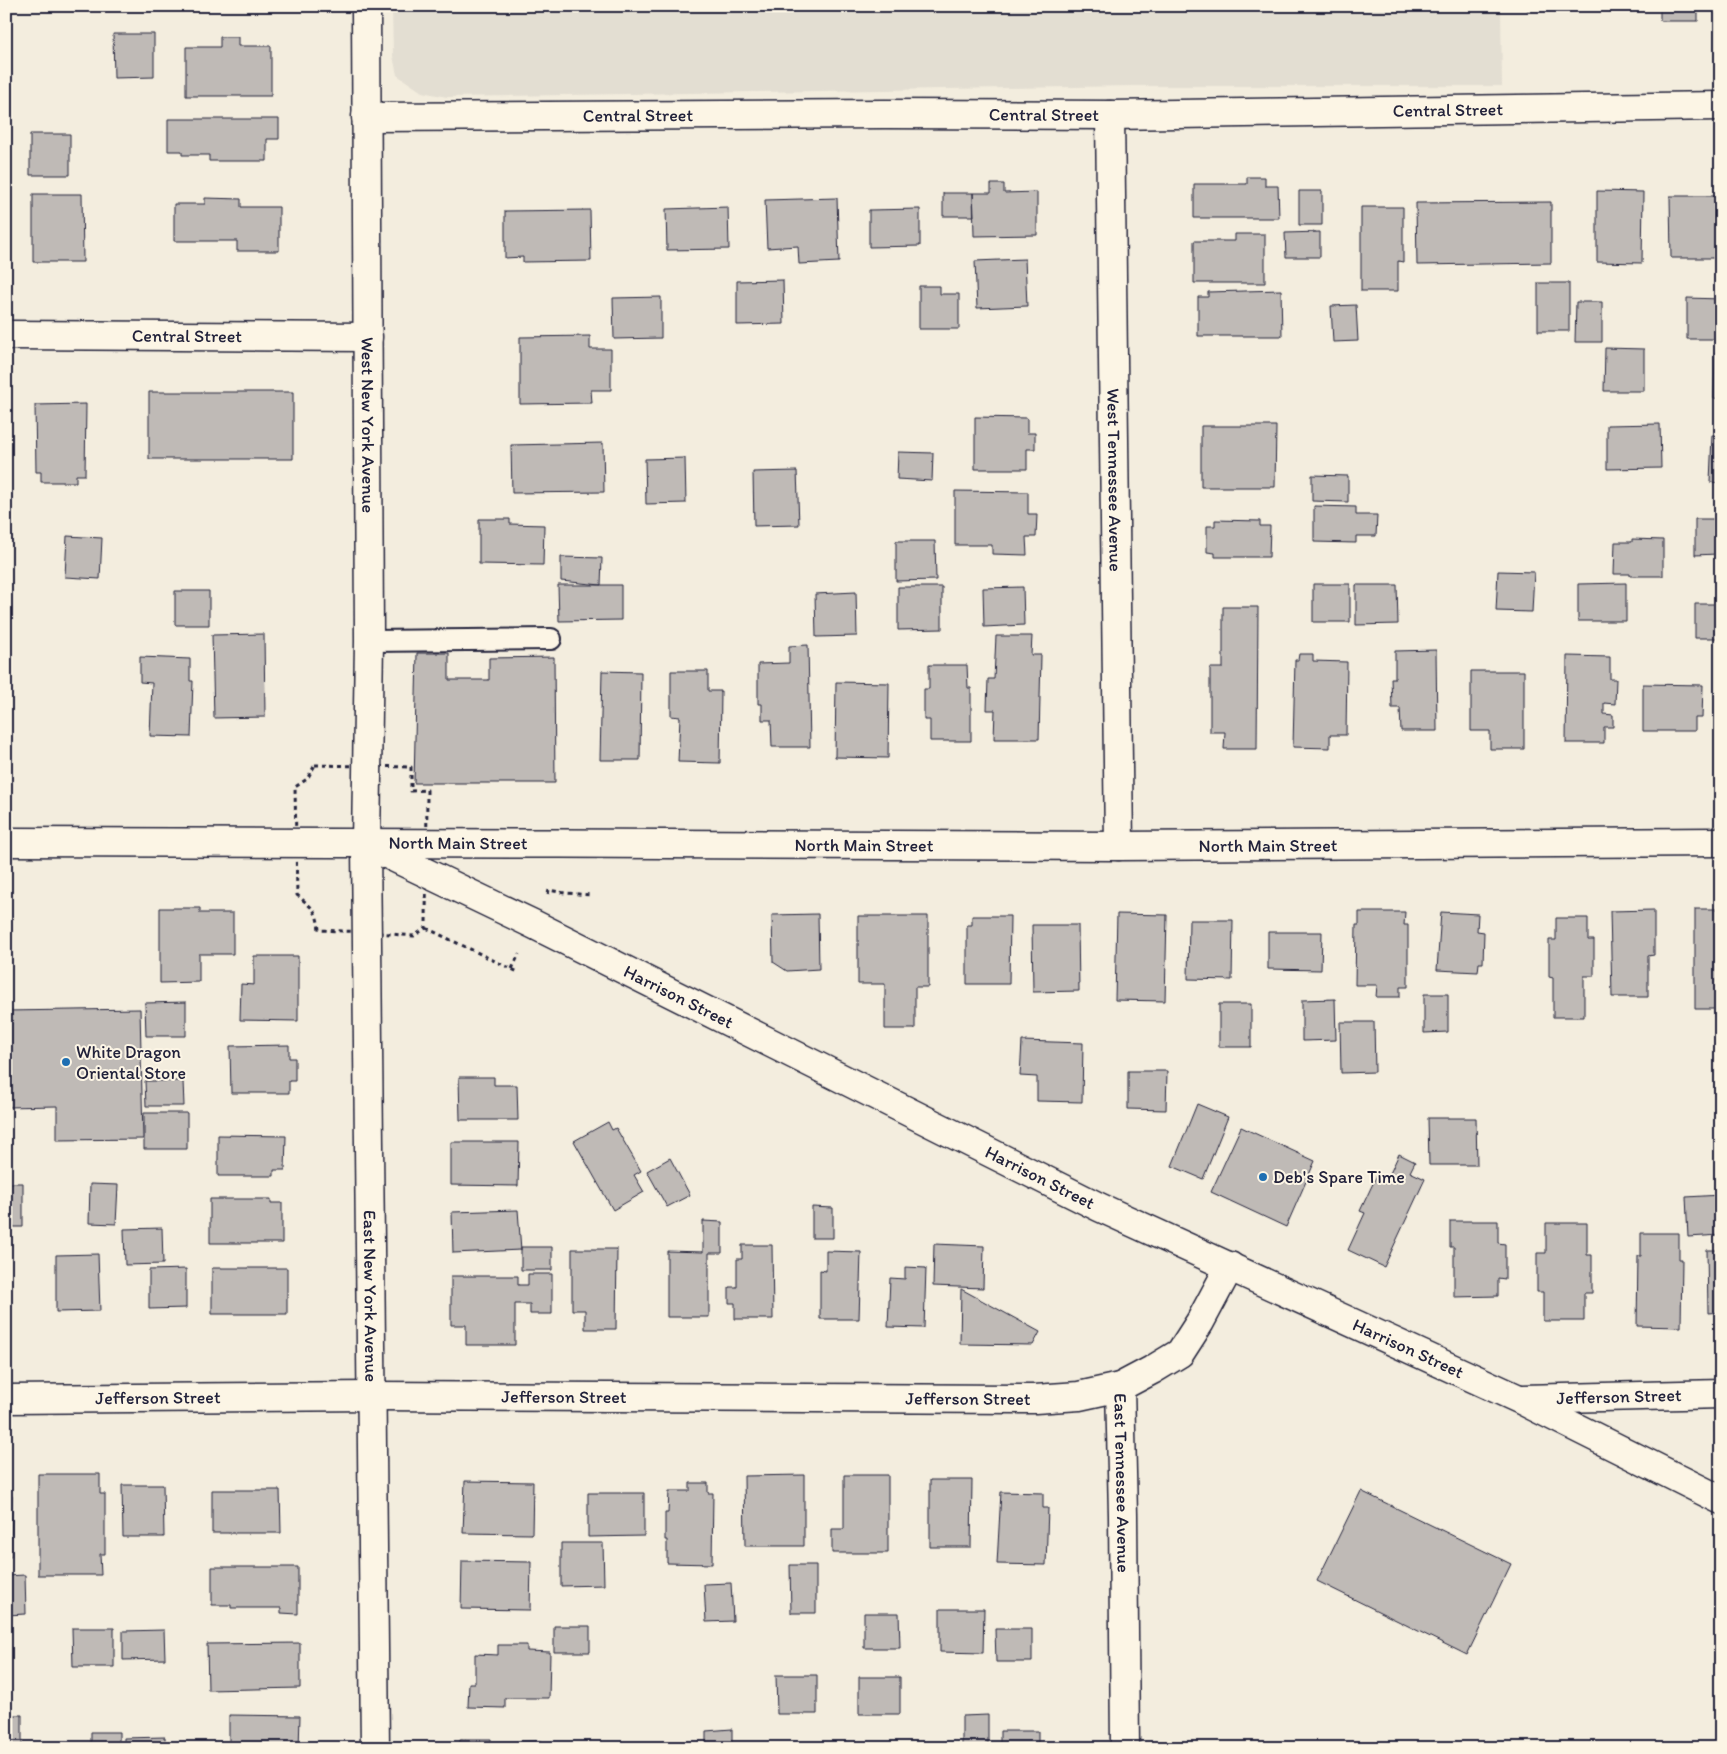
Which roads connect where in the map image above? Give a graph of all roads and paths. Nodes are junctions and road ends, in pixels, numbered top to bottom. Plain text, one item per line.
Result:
1 (366, 6) edge
2 (1721, 106) edge
3 (1110, 115) junction
4 (366, 117) junction
5 (6, 335) edge
6 (368, 337) junction
7 (551, 639) dead end
8 (368, 641) junction
9 (6, 842) edge
10 (1721, 842) edge
11 (366, 844) junction
12 (1119, 846) junction
13 (426, 928) dead end
14 (518, 972) dead end
15 (1230, 1266) junction
16 (1120, 1387) junction
17 (1721, 1394) edge
18 (372, 1396) junction
19 (6, 1399) edge
20 (1519, 1399) junction
21 (1721, 1500) edge
22 (375, 1748) edge
23 (1125, 1748) edge

1 - 4 street, West New York Avenue
2 - 3 street, Central Street
3 - 4 street, Central Street
3 - 12 street, West Tennessee Avenue
4 - 6 street, West New York Avenue
5 - 6 street, Central Street
6 - 8 street, West New York Avenue
7 - 8 lane
8 - 11 street, West New York Avenue
9 - 11 street, North Main Street
10 - 12 street, North Main Street
11 - 12 street, North Main Street
11 - 15 street, Harrison Street
11 - 18 street, East New York Avenue
13 - 14 path
15 - 16 street, East Tennessee Avenue
15 - 20 street, Harrison Street
16 - 18 street, Jefferson Street
16 - 23 street, East Tennessee Avenue
17 - 20 street, Jefferson Street
18 - 19 street, Jefferson Street
18 - 22 street, East New York Avenue
20 - 21 street, Harrison Street

